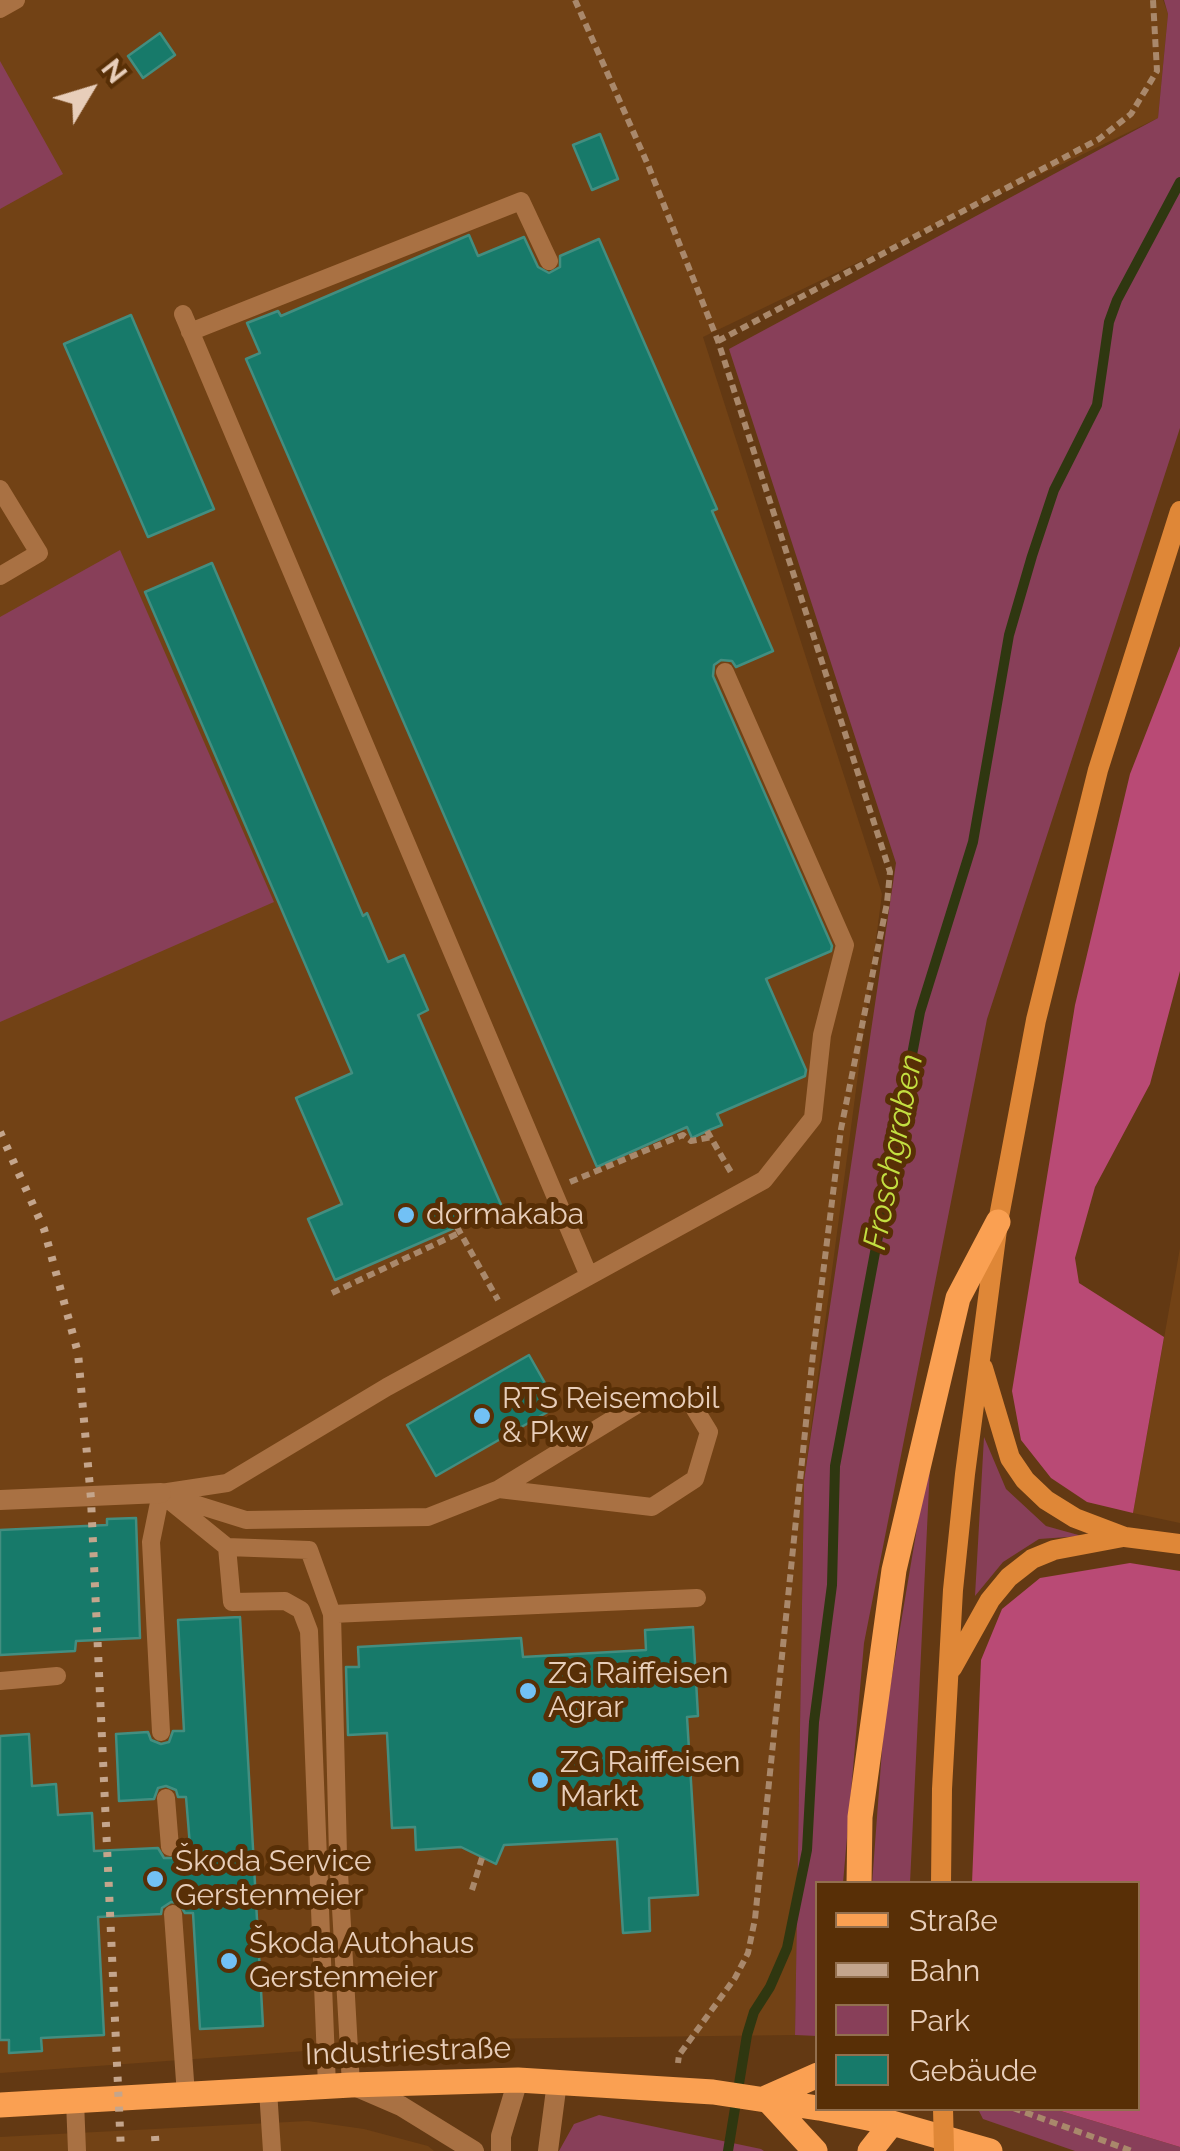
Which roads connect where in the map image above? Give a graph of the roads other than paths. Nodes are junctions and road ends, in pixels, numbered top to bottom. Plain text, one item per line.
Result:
1 (16, 0) edge
2 (0, 8) edge
3 (548, 261) dead end
4 (0, 489) edge
5 (1180, 511) edge
6 (0, 576) edge
7 (726, 672) dead end
8 (998, 1222) junction
9 (589, 1276) junction
10 (980, 1357) junction
11 (499, 1489) junction
12 (160, 1493) junction
13 (0, 1500) edge
14 (1125, 1537) junction
15 (1180, 1544) edge
16 (227, 1547) junction
17 (697, 1598) dead end
18 (332, 1614) junction
19 (57, 1676) dead end
20 (947, 1678) junction
21 (0, 1680) edge
22 (162, 1732) dead end
23 (166, 1798) dead end
24 (170, 1847) dead end
25 (859, 1881) edge
26 (941, 1881) edge
27 (173, 1914) dead end
28 (815, 2076) edge
29 (518, 2080) junction
30 (557, 2082) junction
31 (339, 2085) junction
32 (268, 2090) junction
33 (186, 2095) junction
34 (766, 2098) junction
35 (75, 2101) junction
36 (0, 2105) edge
37 (815, 2107) edge
38 (845, 2111) edge
39 (944, 2111) edge
40 (888, 2116) edge
41 (77, 2151) edge
42 (272, 2151) edge
43 (474, 2151) edge
44 (501, 2151) edge
45 (548, 2151) edge
46 (814, 2151) edge
47 (870, 2151) edge
48 (944, 2151) edge
49 (990, 2151) edge

1 - 2 lane
3 - 9 lane
4 - 6 lane
5 - 8 main road
7 - 9 lane
8 - 10 main road
8 - 25 main road
9 - 12 lane
10 - 14 main road
10 - 20 main road
11 - 11 lane
11 - 12 lane
12 - 13 street
12 - 16 lane
12 - 22 lane
14 - 15 main road
14 - 20 main road
16 - 18 lane
16 - 31 lane
17 - 18 lane
18 - 31 lane
19 - 21 lane
20 - 26 main road
23 - 24 lane
27 - 33 lane
28 - 34 main road
29 - 30 main road, Industriestraße
29 - 31 main road, Industriestraße
29 - 44 street
30 - 34 main road, Industriestraße
30 - 45 street
31 - 32 main road, Industriestraße
31 - 43 street
32 - 33 main road, Industriestraße
32 - 42 lane
33 - 35 main road, Industriestraße
34 - 37 main road, Industriestraße
34 - 46 main road
35 - 36 main road, Industriestraße
35 - 41 lane
38 - 40 main road, Industriestraße
39 - 48 main road, bridge
40 - 47 main road
40 - 49 main road, Industriestraße

